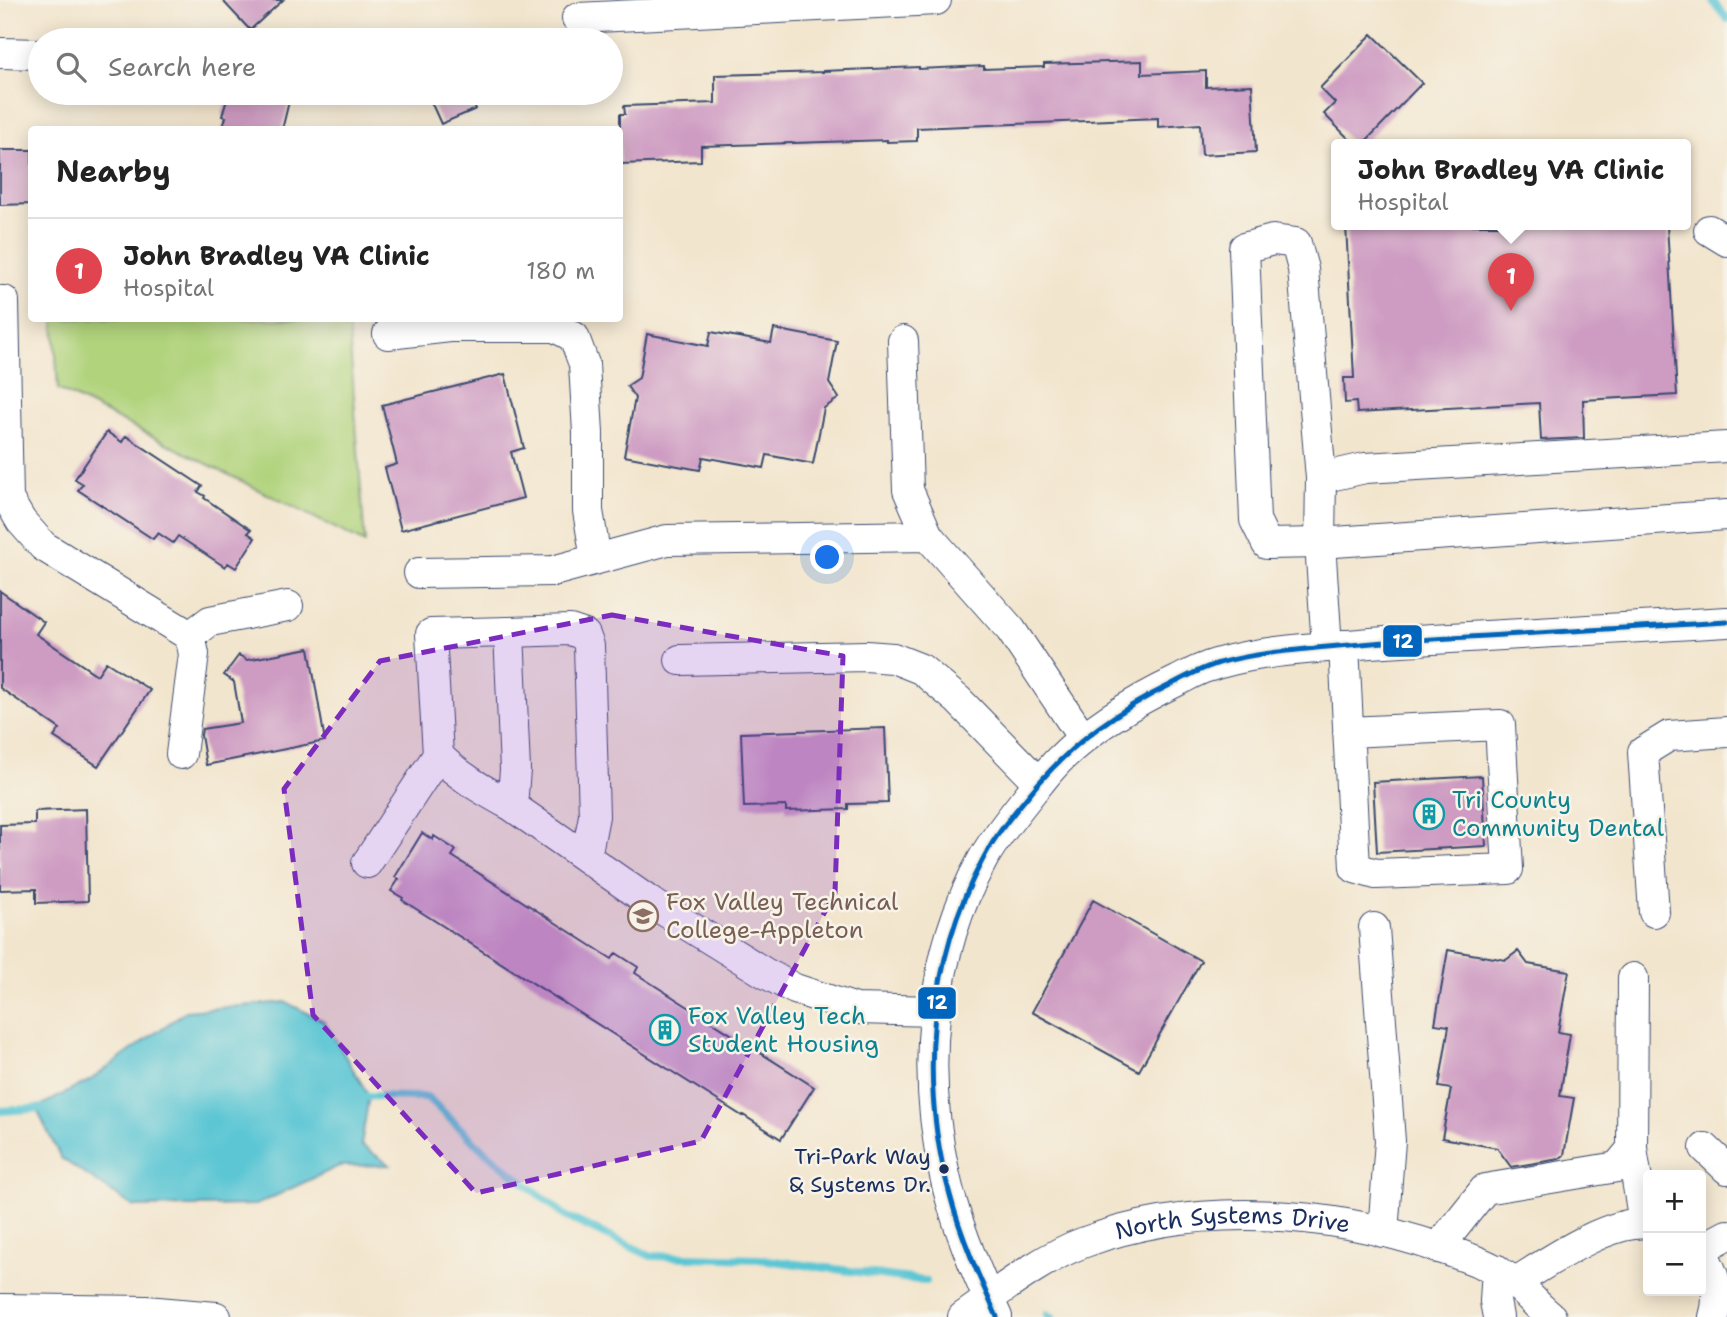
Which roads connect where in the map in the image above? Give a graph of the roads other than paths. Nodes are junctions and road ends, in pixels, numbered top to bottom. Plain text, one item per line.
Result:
1 (936, 0) edge
2 (812, 3) edge
3 (577, 18) dead end
4 (0, 54) edge
5 (28, 54) edge
6 (0, 301) edge
7 (388, 334) dead end
8 (903, 341) dead end
9 (1727, 447) edge
10 (1321, 478) junction
11 (1727, 515) edge
12 (928, 536) junction
13 (1320, 543) junction
14 (596, 559) junction
15 (419, 573) dead end
16 (288, 607) dead end
17 (1727, 622) edge
18 (509, 632) junction
19 (190, 636) junction
20 (1336, 646) junction
21 (680, 660) dead end
22 (1349, 732) junction
23 (1727, 732) edge
24 (1083, 738) junction
25 (181, 754) dead end
26 (438, 755) junction
27 (1040, 783) junction
28 (512, 806) junction
29 (586, 857) junction
30 (367, 863) dead end
31 (1654, 912) dead end
32 (1374, 928) dead end
33 (1633, 978) dead end
34 (935, 1011) junction
35 (1632, 1149) junction
36 (1705, 1149) dead end
37 (1727, 1169) edge
38 (1643, 1207) edge
39 (1643, 1223) edge
40 (1383, 1232) junction
41 (1727, 1235) edge
42 (1706, 1247) edge
43 (1438, 1248) junction
44 (1706, 1259) edge
45 (1507, 1276) junction
46 (993, 1308) edge
47 (0, 1309) edge
48 (129, 1314) edge
49 (216, 1317) edge
50 (963, 1317) edge
51 (1497, 1317) edge
52 (1551, 1317) edge
53 (1714, 1317) edge

1 - 2 street
2 - 3 street
4 - 5 street
6 - 19 street
7 - 14 street
8 - 12 street
9 - 10 street
10 - 13 street
10 - 13 street
11 - 13 street
12 - 14 street
12 - 24 street
13 - 20 street
14 - 15 street
16 - 19 street
17 - 20 street
18 - 26 street
18 - 28 street
18 - 29 street
19 - 25 street
20 - 22 street
20 - 24 street
21 - 27 street
22 - 22 street
23 - 31 street
24 - 27 street
26 - 28 street
26 - 30 street
27 - 34 street
28 - 29 street
29 - 34 street
32 - 40 street
33 - 35 street
34 - 46 street
35 - 38 street
35 - 43 street
36 - 37 street
39 - 45 street
40 - 43 street, North Systems Drive
40 - 46 street, North Systems Drive
41 - 42 street
43 - 45 street, North Systems Drive
44 - 53 street
45 - 51 street
45 - 52 street, North Systems Drive
46 - 50 street, North Systems Drive
47 - 48 street
48 - 49 street

